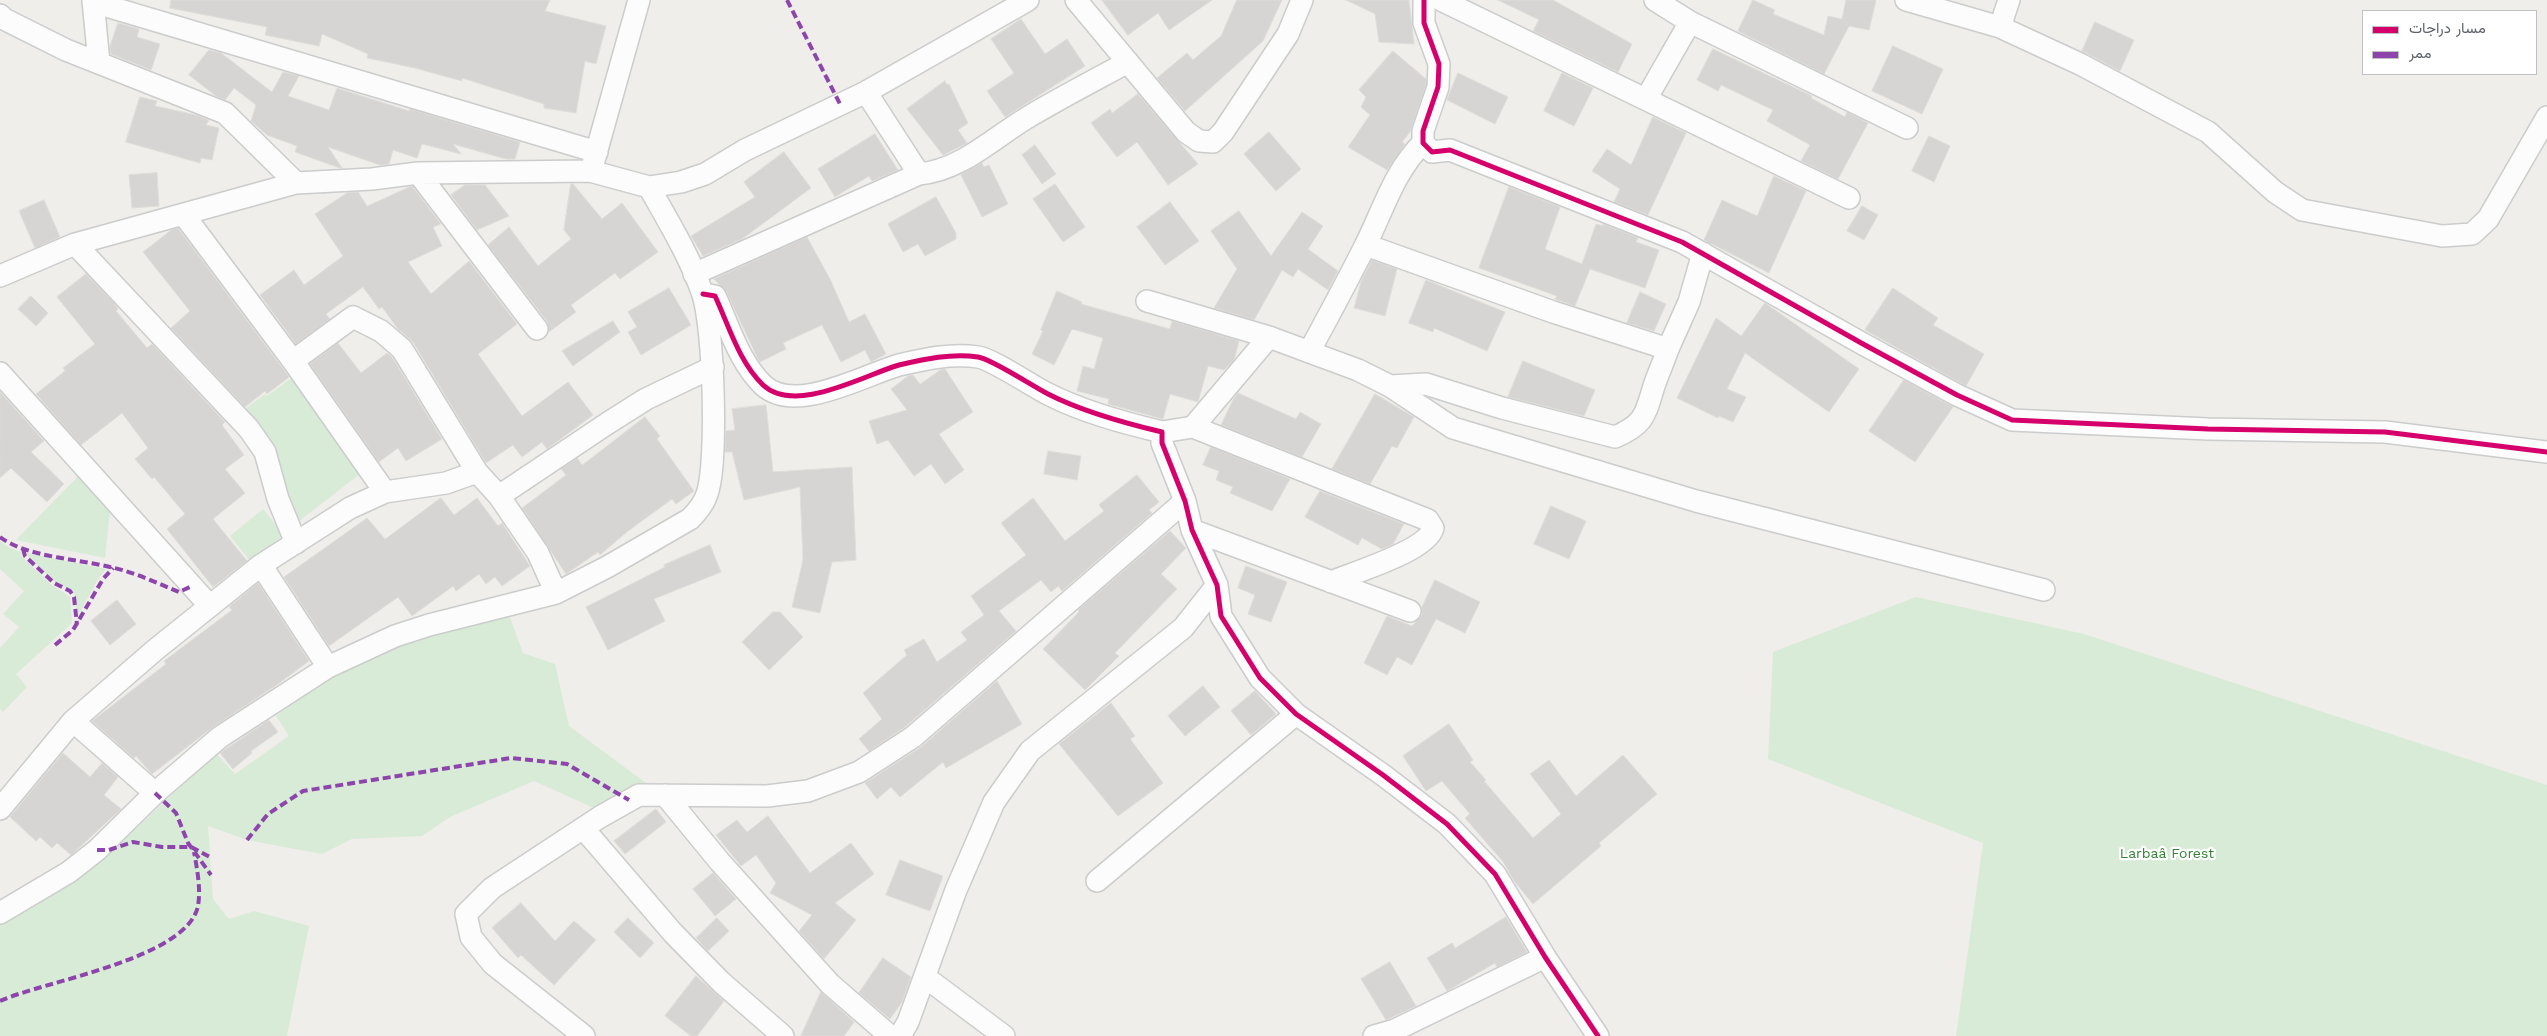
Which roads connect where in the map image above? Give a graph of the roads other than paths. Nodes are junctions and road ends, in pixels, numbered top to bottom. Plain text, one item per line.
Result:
1 (1076, 0) edge
2 (1302, 0) edge
3 (1424, 0) edge
4 (1441, 0) edge
5 (1655, 0) edge
6 (1906, 0) edge
7 (2009, 0) edge
8 (93, 1) edge
9 (635, 1) edge
10 (1024, 1) edge
11 (4, 11) edge
12 (1690, 22) junction
13 (2000, 27) junction
14 (1128, 62) junction
15 (99, 63) junction
16 (866, 92) junction
17 (1646, 99) junction
18 (2547, 117) edge
19 (1906, 128) dead end
20 (1423, 143) junction
21 (594, 161) junction
22 (418, 173) junction
23 (919, 174) junction
24 (296, 182) junction
25 (649, 187) junction
26 (1849, 198) dead end
27 (184, 215) junction
28 (74, 244) junction
29 (1366, 245) junction
30 (1702, 253) junction
31 (694, 274) junction
32 (0, 276) edge
33 (703, 294) junction
34 (1147, 301) dead end
35 (537, 329) dead end
36 (1269, 337) junction
37 (1668, 349) junction
38 (1309, 352) junction
39 (293, 361) junction
40 (713, 366) junction
41 (0, 374) edge
42 (1390, 386) junction
43 (1193, 427) junction
44 (1162, 432) junction
45 (2547, 452) edge
46 (477, 472) junction
47 (384, 492) junction
48 (499, 496) junction
49 (1185, 501) junction
50 (1192, 530) junction
51 (296, 543) junction
52 (262, 565) junction
53 (1331, 582) junction
54 (1217, 585) junction
55 (2044, 590) dead end
56 (556, 593) junction
57 (210, 606) junction
58 (1410, 610) dead end
59 (328, 667) junction
60 (1296, 714) junction
61 (73, 721) junction
62 (155, 793) junction
63 (665, 795) junction
64 (0, 809) edge
65 (583, 828) junction
66 (1098, 881) dead end
67 (0, 913) edge
68 (1545, 957) junction
69 (925, 977) junction
70 (584, 1036) edge
71 (783, 1036) edge
72 (890, 1036) edge
73 (900, 1036) edge
74 (1004, 1036) edge
75 (1374, 1036) edge
76 (1598, 1036) edge

1 - 14 street
2 - 14 street
3 - 20 street
4 - 17 street
5 - 12 street
6 - 13 street
7 - 13 street
8 - 15 street
8 - 21 street
9 - 21 street
10 - 16 street
11 - 15 street
12 - 17 street
12 - 19 street
13 - 18 street
14 - 23 street
15 - 24 street
16 - 23 street
16 - 25 street
17 - 26 street
20 - 29 street
20 - 30 street
21 - 22 street
21 - 25 street
22 - 24 street
22 - 35 street
23 - 31 street
24 - 27 street
25 - 31 street
27 - 28 street
27 - 39 street
28 - 32 street
28 - 51 street
29 - 37 street
29 - 38 street
30 - 37 street
30 - 45 street
31 - 33 street
33 - 40 street
33 - 44 street
34 - 36 street
36 - 38 street
36 - 43 street
37 - 42 street
38 - 42 street
39 - 46 street
39 - 47 street
40 - 48 street
40 - 56 street
41 - 57 street
42 - 55 street
43 - 44 street
43 - 53 street
44 - 49 street
46 - 47 street
46 - 48 street
47 - 51 street
48 - 56 street
49 - 50 street
49 - 63 street
50 - 53 street
50 - 54 street
51 - 52 street
52 - 57 street
52 - 59 street
53 - 58 street
54 - 60 street
54 - 69 street
56 - 59 street
57 - 61 street
59 - 62 street
60 - 66 street
60 - 68 street
61 - 62 street
61 - 64 street
62 - 67 street
63 - 65 street
63 - 72 street
65 - 70 street
65 - 71 street
68 - 75 street
68 - 76 street
69 - 73 street
69 - 74 street

